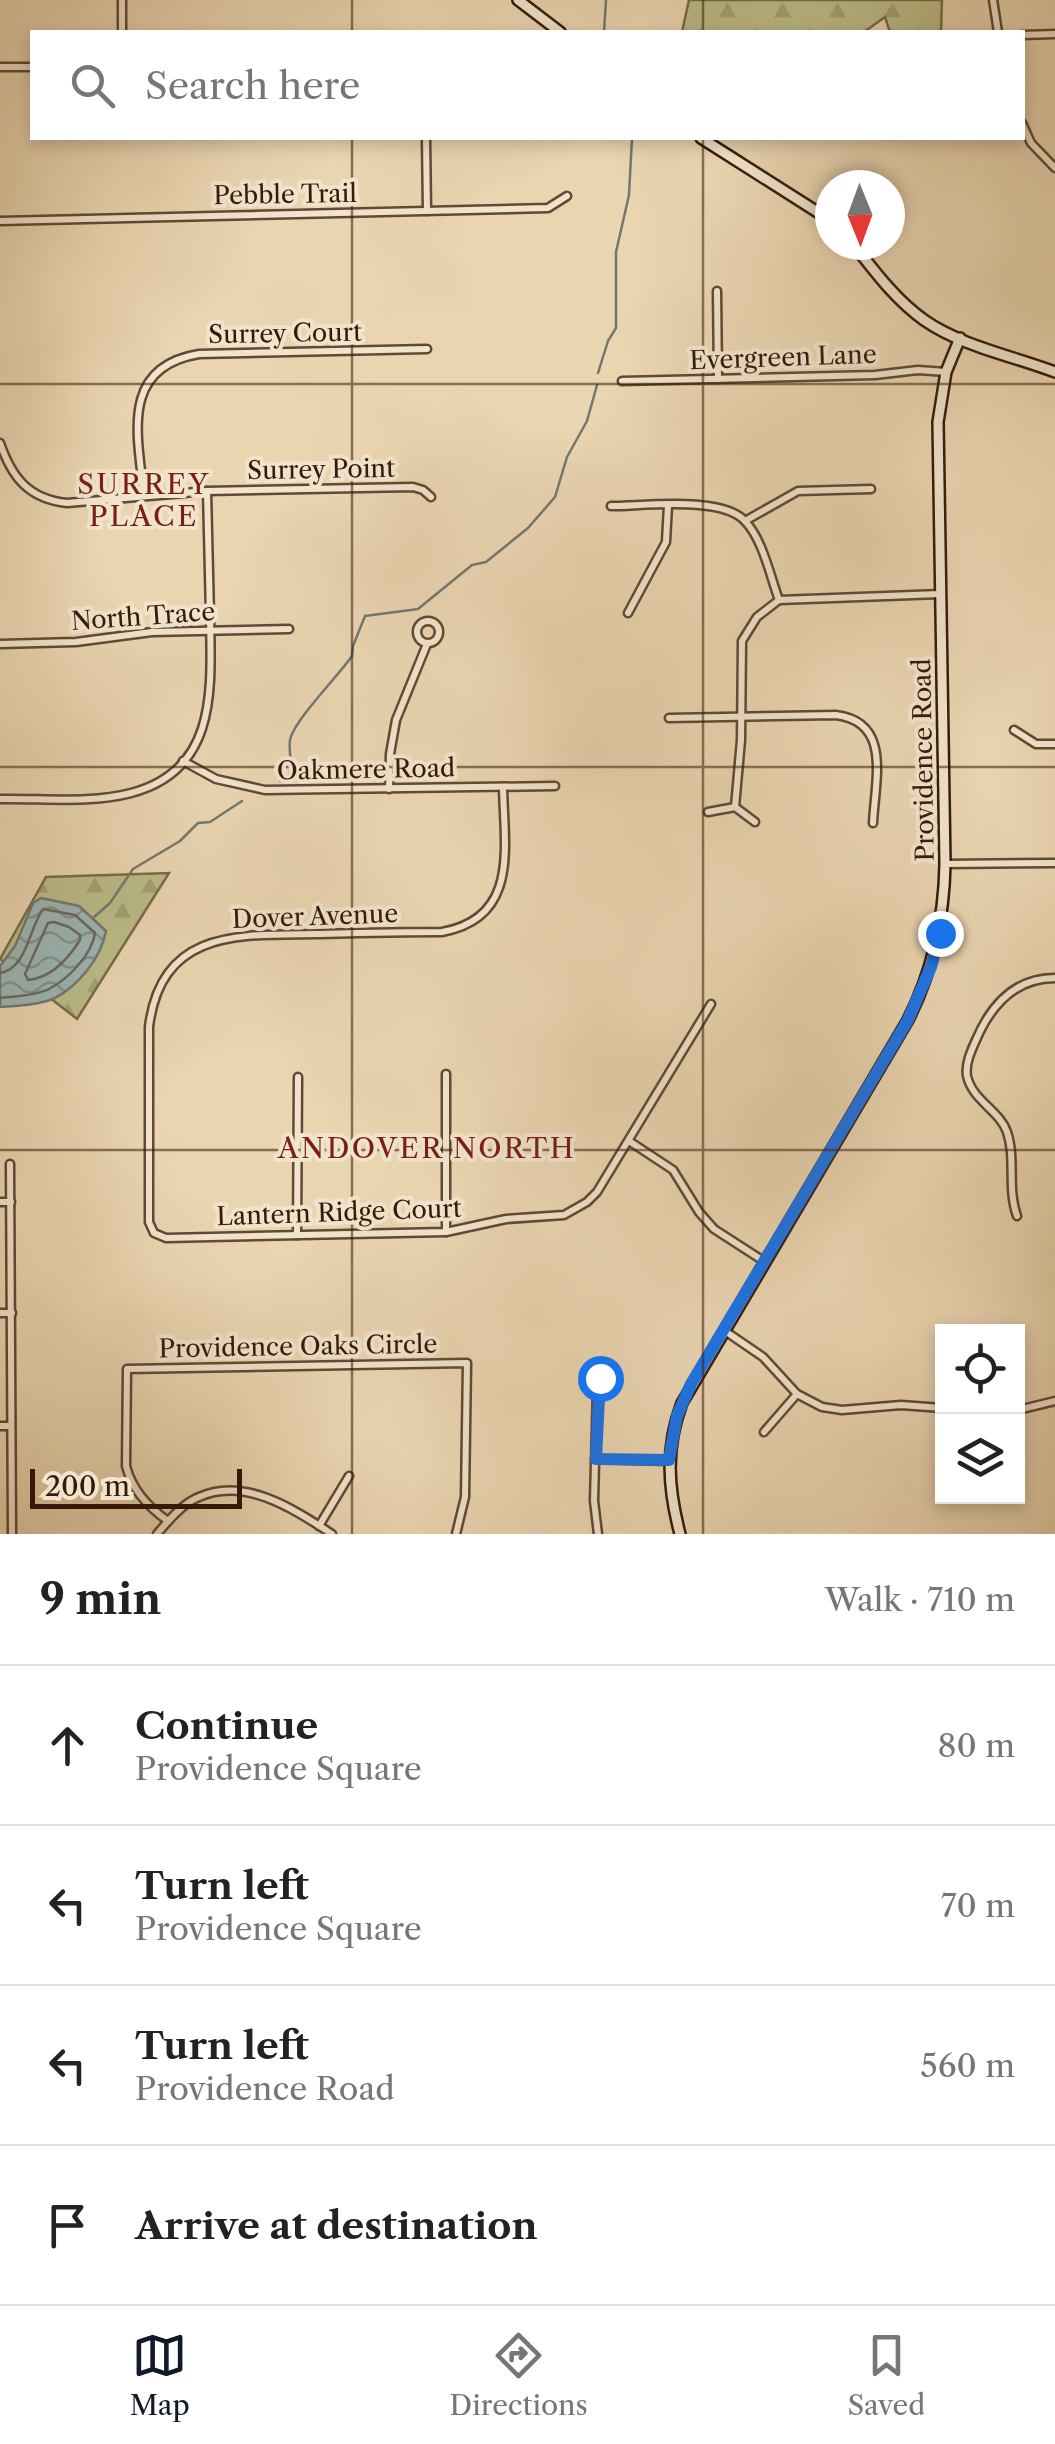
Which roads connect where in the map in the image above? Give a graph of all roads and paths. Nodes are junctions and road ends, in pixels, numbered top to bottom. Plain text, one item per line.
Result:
1 (122, 0) edge
2 (518, 0) edge
3 (992, 0) edge
4 (122, 30) edge
5 (557, 30) edge
6 (998, 30) edge
7 (1055, 34) edge
8 (1025, 35) edge
9 (0, 67) edge
10 (30, 67) edge
11 (1025, 129) edge
12 (426, 140) edge
13 (704, 140) edge
14 (1055, 168) edge
15 (568, 196) dead end
16 (815, 210) edge
17 (426, 211) junction
18 (0, 221) edge
19 (866, 260) edge
20 (717, 290) dead end
21 (960, 338) junction
22 (428, 349) dead end
23 (946, 372) junction
24 (1055, 372) edge
25 (718, 379) junction
26 (622, 381) dead end
27 (0, 443) edge
28 (872, 490) dead end
29 (207, 492) junction
30 (144, 496) junction
31 (430, 497) dead end
32 (668, 505) junction
33 (611, 506) dead end
34 (746, 521) junction
35 (940, 594) junction
36 (779, 600) junction
37 (628, 613) dead end
38 (289, 629) dead end
39 (210, 630) junction
40 (0, 644) edge
41 (426, 644) dead end
42 (741, 717) junction
43 (668, 718) dead end
44 (1014, 730) dead end
45 (1055, 744) edge
46 (183, 761) junction
47 (503, 786) junction
48 (555, 786) dead end
49 (390, 788) junction
50 (0, 799) edge
51 (735, 807) junction
52 (708, 812) dead end
53 (756, 822) dead end
54 (873, 822) dead end
55 (946, 864) junction
56 (1055, 864) edge
57 (1055, 978) edge
58 (711, 1004) dead end
59 (446, 1074) dead end
60 (298, 1077) dead end
61 (629, 1140) junction
62 (10, 1164) dead end
63 (0, 1202) edge
64 (10, 1202) junction
65 (1017, 1216) dead end
66 (446, 1232) junction
67 (154, 1233) joint
68 (298, 1235) junction
69 (765, 1262) junction
70 (0, 1312) edge
71 (12, 1312) junction
72 (724, 1330) junction
73 (605, 1370) dead end
74 (797, 1394) junction
75 (1055, 1401) edge
76 (935, 1407) edge
77 (1025, 1408) edge
78 (0, 1426) edge
79 (10, 1426) junction
80 (764, 1432) dead end
81 (596, 1459) junction
82 (669, 1460) junction
83 (349, 1476) dead end
84 (168, 1522) junction
85 (319, 1526) junction
86 (12, 1534) edge
87 (157, 1534) edge
88 (332, 1534) edge
89 (456, 1534) edge
90 (598, 1534) edge
91 (680, 1534) edge

1 - 4 street
2 - 5 street
3 - 6 street
7 - 8 street
9 - 10 street
11 - 14 street
12 - 17 street
13 - 16 street
15 - 17 street, Pebble Trail
17 - 18 street, Pebble Trail
19 - 21 street
20 - 25 street
21 - 23 street, Providence Road
21 - 24 street
22 - 30 street, Surrey Court
23 - 25 street, Evergreen Lane
23 - 35 street, Providence Road
25 - 26 street, Evergreen Lane
27 - 30 street, Surrey Point
28 - 34 street
29 - 30 street, Surrey Point
29 - 31 street, Surrey Point
29 - 39 street
32 - 33 street
32 - 34 street
32 - 37 street
34 - 36 street
35 - 36 street
35 - 55 street, Providence Road
36 - 42 street
38 - 39 street, North Trace
39 - 40 street, North Trace
39 - 46 street
41 - 49 street
42 - 43 street
42 - 51 street
42 - 54 street
44 - 45 street
46 - 49 street, Oakmere Road
46 - 50 street
47 - 48 street, Oakmere Road
47 - 49 street, Oakmere Road
47 - 67 street, Dover Avenue
51 - 52 street
51 - 53 street
55 - 56 street
55 - 69 street, Providence Road
57 - 65 street
58 - 61 street, Lantern Ridge Court
59 - 66 street
60 - 68 street
61 - 66 street, Lantern Ridge Court
61 - 69 street
62 - 64 street
63 - 64 street
64 - 71 street
66 - 68 street, Lantern Ridge Court
67 - 68 street, Lantern Ridge Court
69 - 72 street, Providence Road
70 - 71 street
71 - 79 street
72 - 74 street
72 - 82 street, Providence Road
73 - 81 street
74 - 76 street
74 - 80 street
75 - 77 street
78 - 79 street
79 - 86 street
81 - 82 street
81 - 90 street
82 - 91 street, Providence Road
83 - 85 street
84 - 85 street
84 - 87 street
84 - 89 street, Providence Oaks Circle
85 - 88 street

